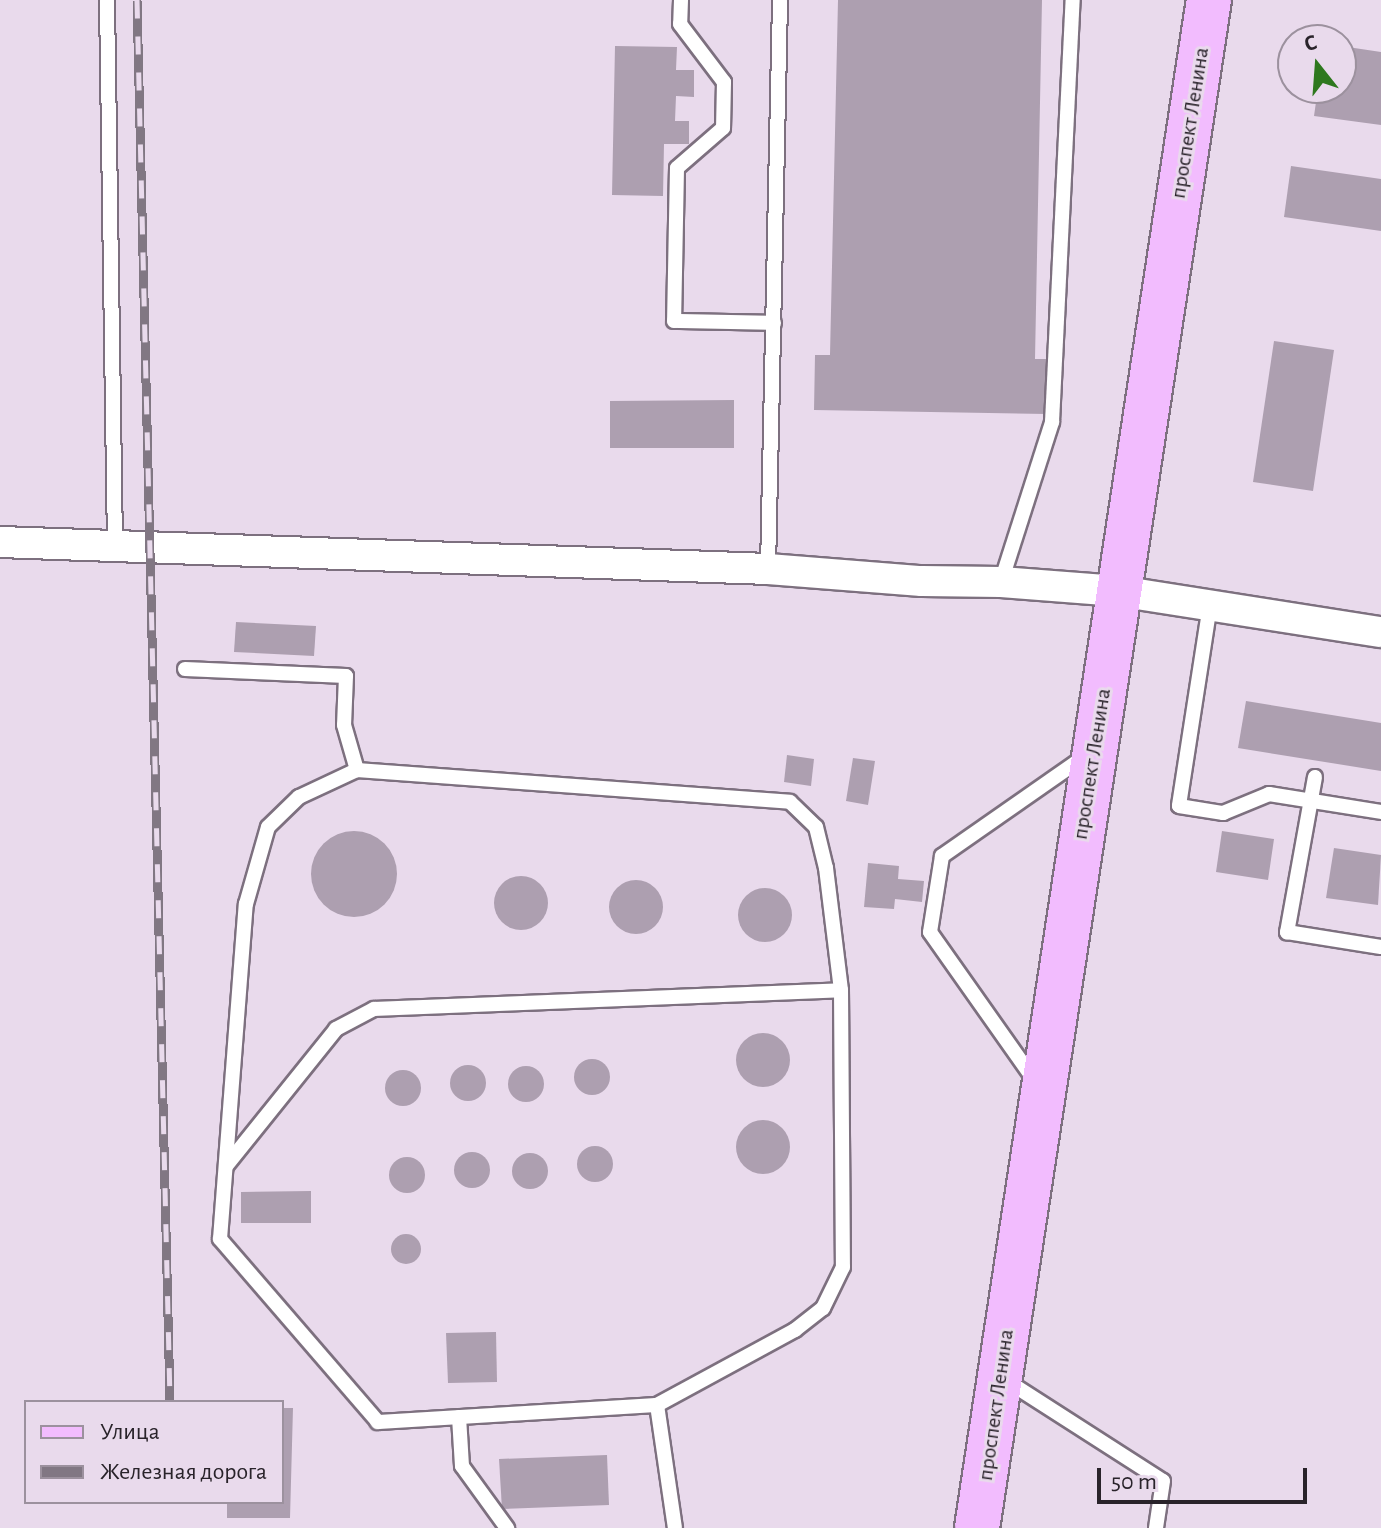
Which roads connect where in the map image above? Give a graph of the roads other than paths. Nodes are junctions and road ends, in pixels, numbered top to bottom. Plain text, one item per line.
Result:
1 (107, 0) edge
2 (681, 0) edge
3 (780, 0) edge
4 (1073, 0) edge
5 (1209, 0) edge
6 (774, 323) junction
7 (0, 542) edge
8 (115, 544) junction
9 (768, 569) junction
10 (1001, 582) junction
11 (1118, 591) junction
12 (1210, 605) junction
13 (1381, 632) edge
14 (185, 669) dead end
15 (1094, 750) junction
16 (357, 770) junction
17 (1315, 777) dead end
18 (1311, 801) junction
19 (1381, 812) edge
20 (1381, 947) edge
21 (841, 990) junction
22 (1042, 1091) junction
23 (225, 1166) junction
24 (1000, 1376) junction
25 (657, 1405) junction
26 (459, 1417) junction
27 (507, 1528) edge
28 (675, 1528) edge
29 (977, 1528) edge
30 (1156, 1528) edge

1 - 8 lane
2 - 6 lane
3 - 6 lane
4 - 10 lane
5 - 11 main road, проспект Ленина
6 - 9 lane
7 - 8 street
8 - 9 street
9 - 10 street
10 - 11 street
11 - 12 street
11 - 15 main road, проспект Ленина
12 - 13 street
12 - 18 lane
14 - 16 lane
15 - 22 main road, проспект Ленина
15 - 22 lane
16 - 21 lane
16 - 23 lane
17 - 18 lane
18 - 19 lane
18 - 20 lane
21 - 23 lane
21 - 25 lane
22 - 24 main road, проспект Ленина
23 - 26 lane
24 - 29 main road, проспект Ленина
24 - 30 lane
25 - 26 lane
25 - 28 lane
26 - 27 lane

